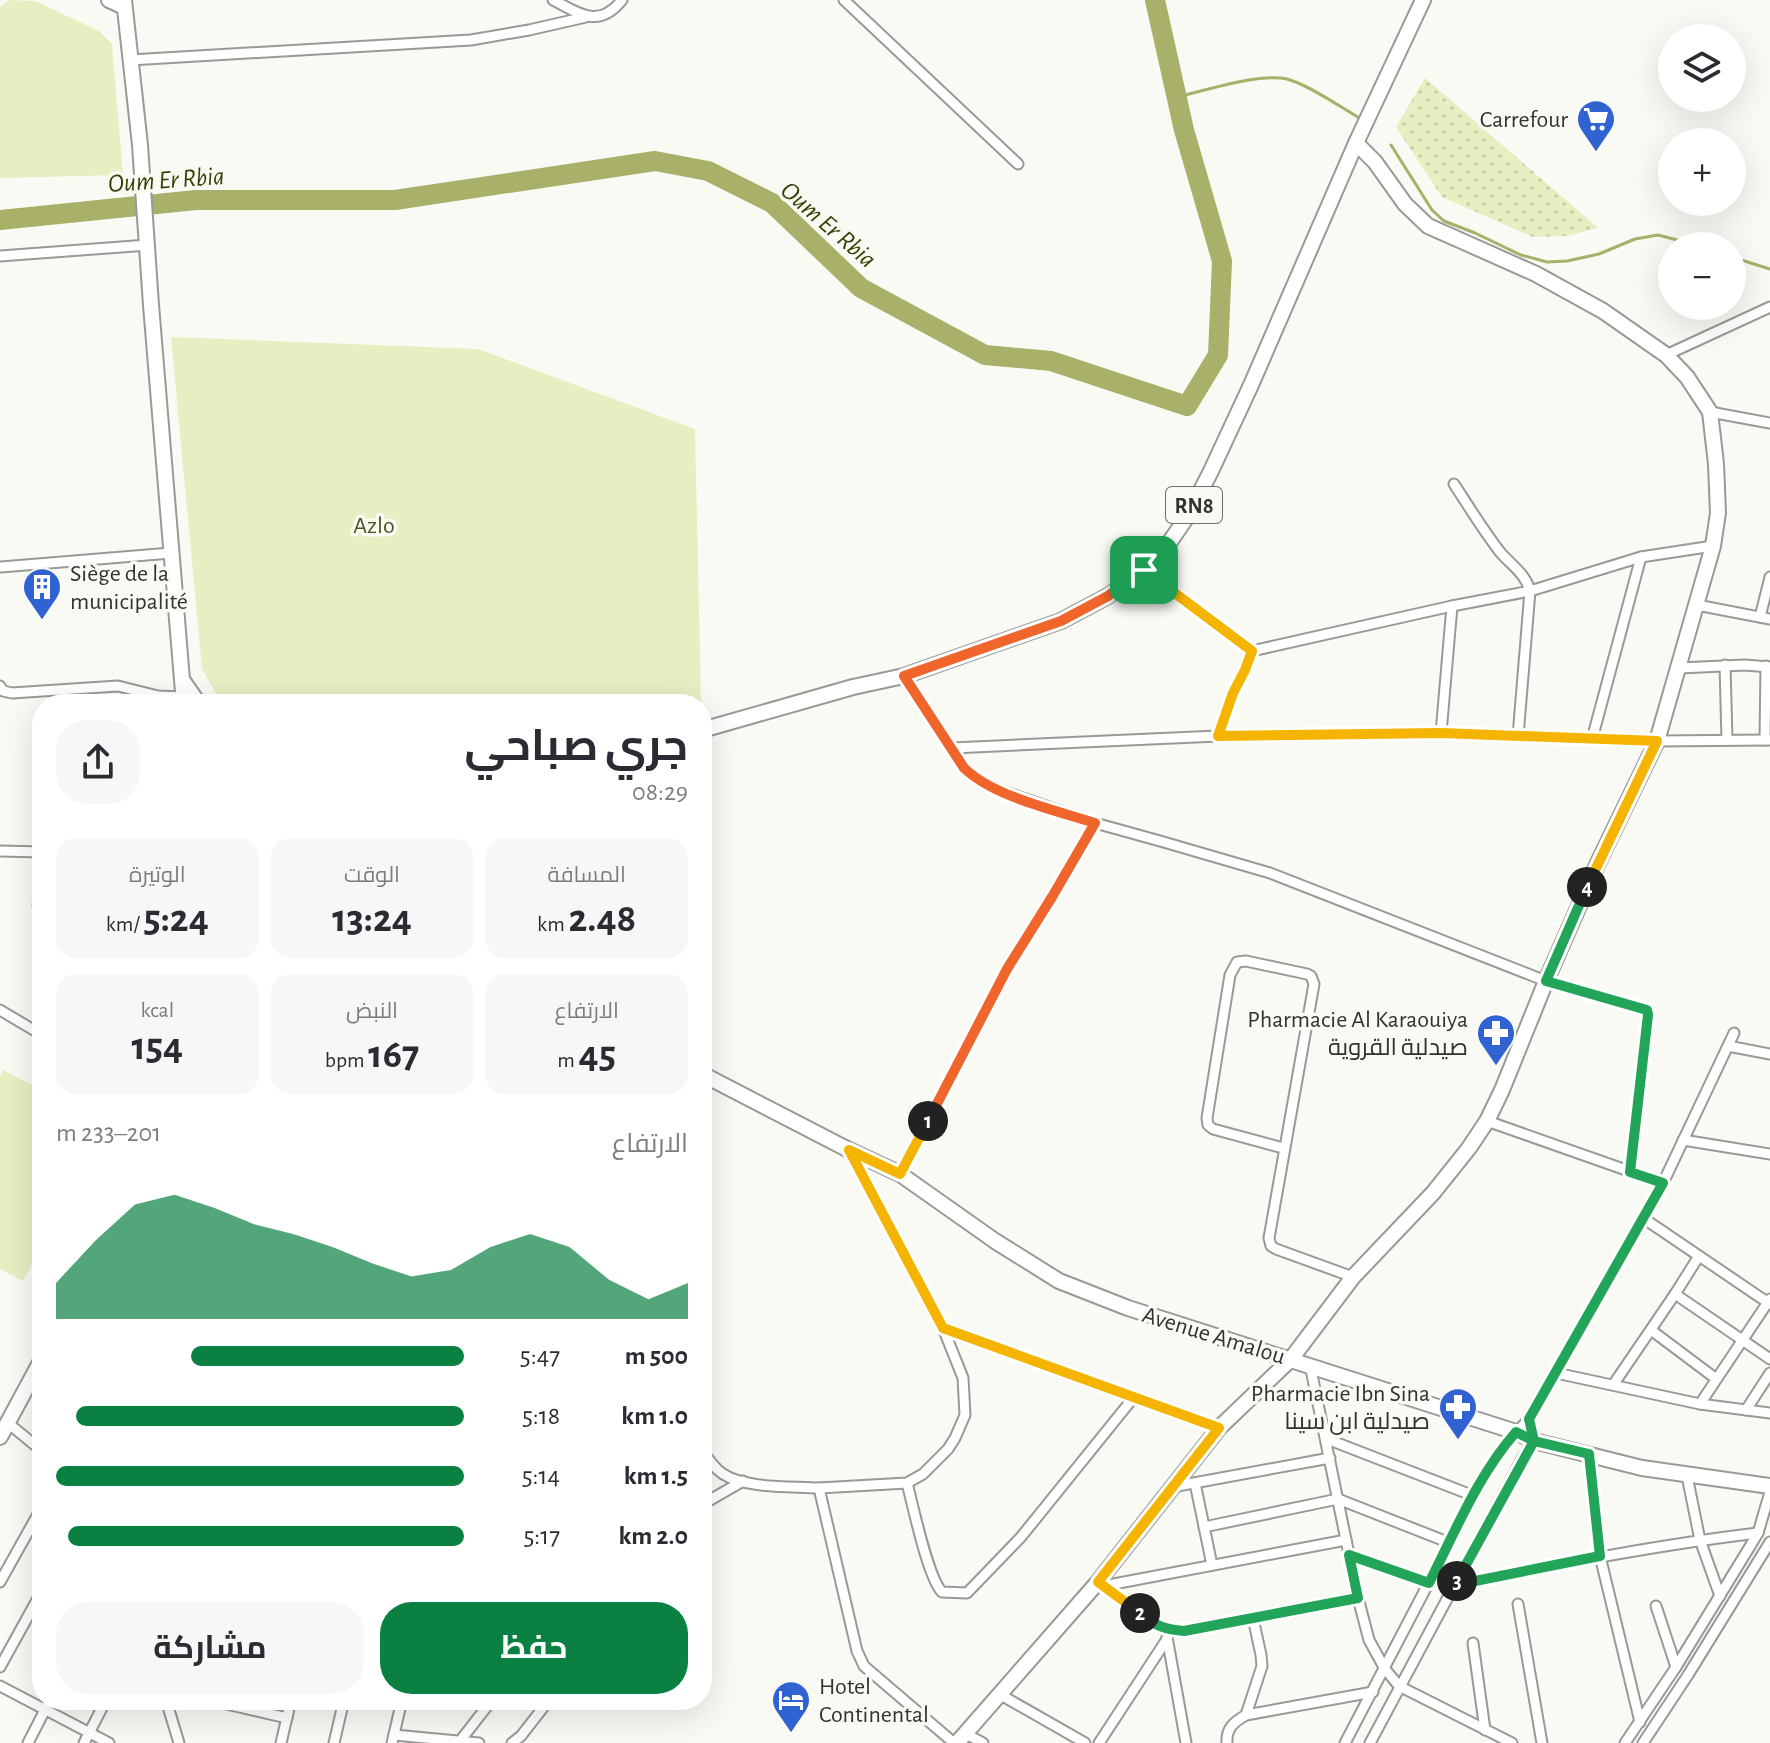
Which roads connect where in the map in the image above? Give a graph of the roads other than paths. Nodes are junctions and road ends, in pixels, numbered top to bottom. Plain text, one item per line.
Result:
1 (109, 0) edge
2 (553, 0) edge
3 (622, 0) edge
4 (844, 0) edge
5 (1423, 0) edge
6 (124, 3) edge
7 (586, 17) junction
8 (130, 60) junction
9 (1356, 143) junction
10 (1018, 164) dead end
11 (148, 238) junction
12 (0, 256) edge
13 (1770, 307) edge
14 (1666, 355) junction
15 (1710, 412) junction
16 (1770, 423) edge
17 (1454, 484) dead end
18 (1713, 546) junction
19 (171, 553) junction
20 (1641, 557) junction
21 (1, 567) edge
22 (1144, 570) junction
23 (1770, 577) edge
24 (1530, 591) junction
25 (1697, 605) junction
26 (1452, 606) junction
27 (1765, 618) edge
28 (1252, 651) junction
29 (1725, 665) junction
30 (1768, 667) edge
31 (1679, 668) junction
32 (904, 676) junction
33 (181, 677) junction
34 (0, 686) edge
35 (146, 694) edge
36 (183, 694) edge
37 (192, 694) edge
38 (712, 727) edge
39 (1441, 733) junction
40 (1218, 736) junction
41 (1518, 736) junction
42 (1592, 739) junction
43 (1727, 740) junction
44 (1768, 740) edge
45 (1657, 741) junction
46 (952, 748) junction
47 (1095, 823) junction
48 (0, 851) edge
49 (32, 852) edge
50 (1546, 981) junction
51 (0, 1010) edge
52 (32, 1029) edge
53 (1734, 1033) dead end
54 (1728, 1046) junction
55 (1770, 1054) edge
56 (712, 1079) edge
57 (1487, 1121) junction
58 (1683, 1140) junction
59 (1283, 1148) junction
60 (849, 1150) junction
61 (1770, 1154) edge
62 (1630, 1172) junction
63 (900, 1174) junction
64 (1663, 1183) junction
65 (1643, 1218) junction
66 (1699, 1256) junction
67 (1353, 1277) junction
68 (1675, 1294) junction
69 (1769, 1302) edge
70 (943, 1328) junction
71 (1651, 1330) junction
72 (1743, 1339) junction
73 (1291, 1359) junction
74 (1770, 1359) edge
75 (1310, 1365) junction
76 (1556, 1373) junction
77 (1770, 1373) edge
78 (32, 1378) edge
79 (1715, 1378) junction
80 (1613, 1385) junction
81 (1134, 1397) junction
82 (1700, 1404) junction
83 (1746, 1410) junction
84 (1770, 1413) edge
85 (1529, 1419) junction
86 (8, 1423) junction
87 (1219, 1428) junction
88 (1516, 1432) junction
89 (0, 1437) edge
90 (1327, 1439) junction
91 (1534, 1441) junction
92 (32, 1443) edge
93 (1589, 1454) junction
94 (1330, 1458) junction
95 (712, 1464) edge
96 (1687, 1476) junction
97 (743, 1481) junction
98 (907, 1483) junction
99 (1195, 1483) junction
100 (1770, 1486) edge
101 (819, 1488) junction
102 (1172, 1488) junction
103 (1770, 1492) edge
104 (1474, 1496) junction
105 (712, 1497) edge
106 (1338, 1499) junction
107 (32, 1525) edge
108 (1204, 1527) junction
109 (1758, 1533) junction
110 (1346, 1540) junction
111 (1700, 1540) junction
112 (1770, 1542) edge
113 (1450, 1543) junction
114 (1349, 1555) junction
115 (1600, 1556) junction
116 (1212, 1565) junction
117 (0, 1582) edge
118 (1429, 1583) junction
119 (1101, 1584) junction
120 (1455, 1585) junction
121 (1720, 1596) junction
122 (1358, 1598) junction
123 (1518, 1604) dead end
124 (1656, 1606) dead end
125 (32, 1609) edge
126 (1253, 1618) junction
127 (1167, 1634) junction
128 (1473, 1643) dead end
129 (0, 1667) edge
130 (1676, 1667) junction
131 (1385, 1669) junction
132 (0, 1686) edge
133 (1399, 1686) junction
134 (1373, 1692) junction
135 (1001, 1695) junction
136 (32, 1698) edge
137 (45, 1710) edge
138 (56, 1710) edge
139 (101, 1710) edge
140 (169, 1710) edge
141 (252, 1710) edge
142 (289, 1710) edge
143 (342, 1710) edge
144 (400, 1710) edge
145 (484, 1710) edge
146 (541, 1710) edge
147 (1246, 1715) junction
148 (287, 1718) junction
149 (1640, 1722) junction
150 (1485, 1730) junction
151 (89, 1733) junction
152 (393, 1739) edge
153 (959, 1740) edge
154 (460, 1741) junction
155 (28, 1743) edge
156 (84, 1743) edge
157 (109, 1743) edge
158 (179, 1743) edge
159 (281, 1743) edge
160 (334, 1743) edge
161 (479, 1743) edge
162 (512, 1743) edge
163 (983, 1743) edge
164 (1085, 1743) edge
165 (1099, 1743) edge
166 (1186, 1743) edge
167 (1227, 1743) edge
168 (1345, 1743) edge
169 (1370, 1743) edge
170 (1512, 1743) edge
171 (1542, 1743) edge
172 (1625, 1743) edge
173 (1643, 1743) edge

1 - 6 street
2 - 7 street
3 - 7 street
4 - 10 street
5 - 9 street, RN8
6 - 8 street
7 - 8 street
8 - 11 street
9 - 14 street
9 - 22 street, RN8
11 - 12 street
11 - 19 street
13 - 14 street
14 - 15 street
15 - 16 street
15 - 18 street
17 - 24 street
18 - 20 street
18 - 25 street
19 - 21 street
19 - 33 street
20 - 24 street
20 - 42 street
22 - 28 street
22 - 32 street, RN8
23 - 27 street
24 - 26 street
24 - 41 street
25 - 27 street
25 - 31 street
26 - 28 street
26 - 39 street
28 - 40 street
29 - 30 street
29 - 31 street
29 - 43 street
30 - 44 street
31 - 45 street
32 - 38 street, RN8
32 - 46 street
33 - 36 street
33 - 37 street
34 - 35 street
39 - 40 street
39 - 41 street
40 - 46 street
41 - 42 street
42 - 45 street
43 - 44 street
43 - 45 street
45 - 50 street
46 - 47 street
47 - 50 street
47 - 63 street
48 - 49 street
50 - 57 street
50 - 62 street
51 - 52 street
53 - 54 street
54 - 55 street
54 - 58 street
56 - 60 street, Avenue Amalou
57 - 62 street
57 - 67 street
58 - 61 street
58 - 64 street
59 - 59 street
59 - 67 street
60 - 63 street, Avenue Amalou
60 - 70 street
62 - 64 street
63 - 73 street, Avenue Amalou
64 - 65 street
65 - 66 street
65 - 76 street
66 - 68 street
66 - 69 street
67 - 73 street
68 - 71 street
68 - 72 street
69 - 72 street
70 - 81 street
70 - 98 street
71 - 79 street
71 - 80 street
72 - 74 street
72 - 79 street
73 - 75 street, Avenue Amalou
73 - 87 street
75 - 88 street, Avenue Amalou
75 - 90 street
76 - 80 street
76 - 85 street
77 - 83 street
78 - 86 street
79 - 82 street
80 - 82 street
81 - 87 street
81 - 98 street
82 - 83 street
83 - 84 street
85 - 88 street
85 - 91 street
86 - 89 street
86 - 92 street
87 - 102 street
88 - 91 street, Avenue Amalou
88 - 104 street
90 - 94 street
90 - 104 street
91 - 93 street, Avenue Amalou
91 - 120 street
93 - 96 street, Avenue Amalou
93 - 115 street
94 - 99 street
94 - 106 street
95 - 97 street
96 - 100 street, Avenue Amalou
96 - 111 street
97 - 101 street
97 - 105 street
98 - 101 street
99 - 102 street
99 - 108 street
101 - 153 street
102 - 119 street
103 - 109 street
104 - 113 street
106 - 108 street
106 - 110 street
106 - 113 street
107 - 117 street
108 - 116 street
109 - 111 street
109 - 121 street
110 - 114 street
110 - 116 street
111 - 115 street
111 - 121 street
112 - 173 street
113 - 118 street
114 - 118 street
114 - 122 street
115 - 120 street
115 - 149 street
116 - 119 street
118 - 131 street
119 - 127 street
119 - 135 street
120 - 133 street
121 - 130 street
122 - 126 street
122 - 131 street
123 - 171 street
124 - 130 street
125 - 129 street
126 - 127 street
126 - 147 street
127 - 165 street
127 - 166 street
128 - 150 street
130 - 149 street
131 - 133 street
131 - 134 street
132 - 136 street
133 - 150 street
133 - 169 street
134 - 147 street
134 - 168 street
135 - 153 street
135 - 164 street
137 - 155 street
138 - 151 street
139 - 151 street
140 - 158 street
141 - 148 street
142 - 148 street
143 - 160 street
144 - 152 street
145 - 154 street
146 - 162 street
147 - 167 street
148 - 159 street
149 - 172 street
150 - 170 street
151 - 156 street
151 - 157 street
152 - 154 street
153 - 163 street
154 - 161 street

